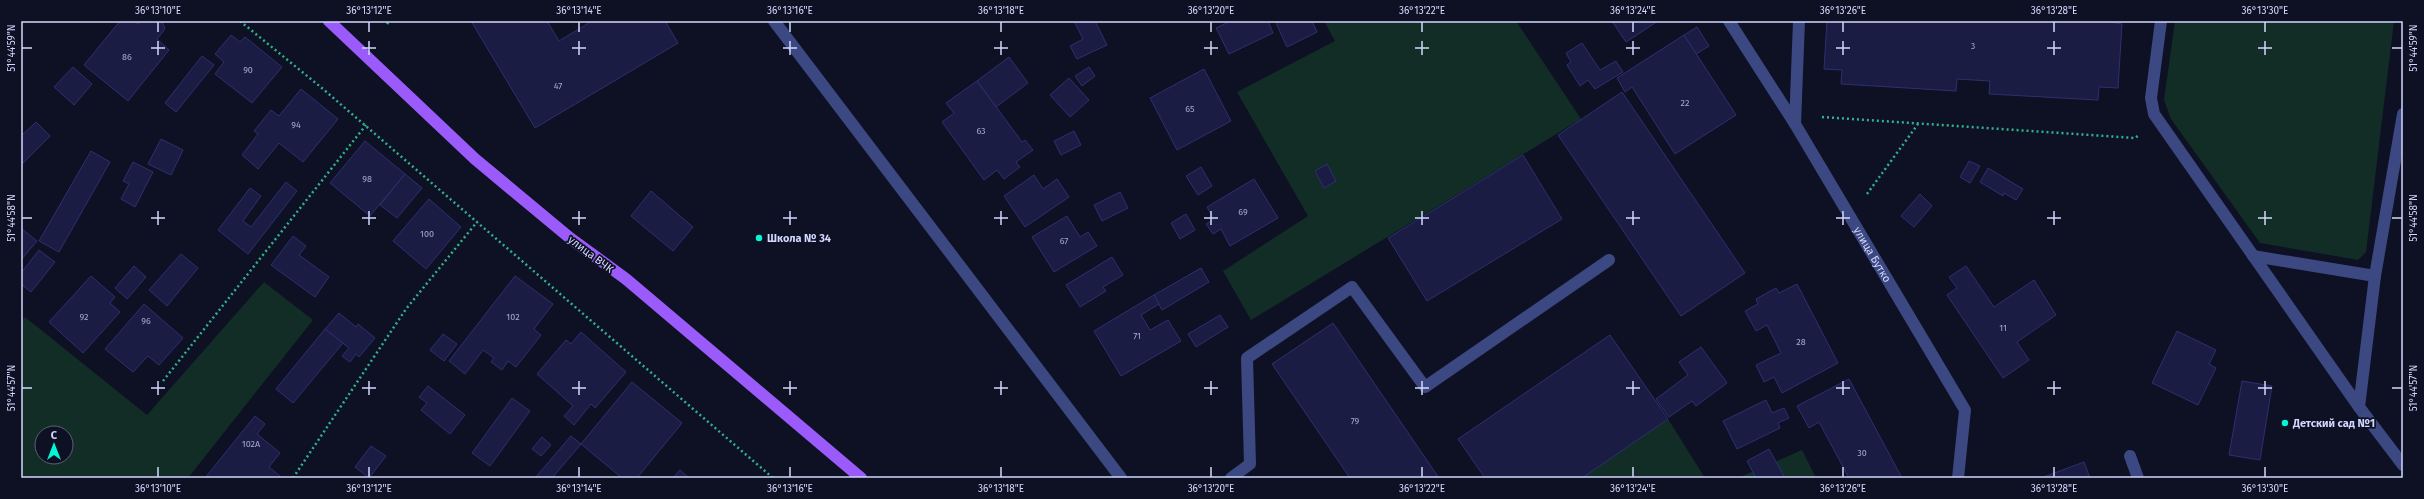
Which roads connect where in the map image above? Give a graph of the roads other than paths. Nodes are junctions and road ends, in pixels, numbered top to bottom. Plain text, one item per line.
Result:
1 (329, 21) edge
2 (774, 21) edge
3 (1729, 21) edge
4 (1799, 21) edge
5 (2161, 21) edge
6 (2403, 114) edge
7 (1795, 120) junction
8 (2253, 256) junction
9 (1609, 260) dead end
10 (2375, 276) junction
11 (2359, 407) junction
12 (2130, 456) dead end
13 (2403, 465) edge
14 (861, 478) edge
15 (1121, 478) edge
16 (1231, 478) edge
17 (1958, 478) edge
18 (2138, 478) edge

1 - 14 main road, улица ВЧК
2 - 15 lane
3 - 7 lane, улица Бутко
4 - 7 lane
5 - 8 lane
6 - 10 lane
7 - 17 lane, улица Бутко
8 - 10 lane
8 - 11 lane
9 - 16 lane
10 - 11 lane
11 - 13 lane
12 - 18 lane

